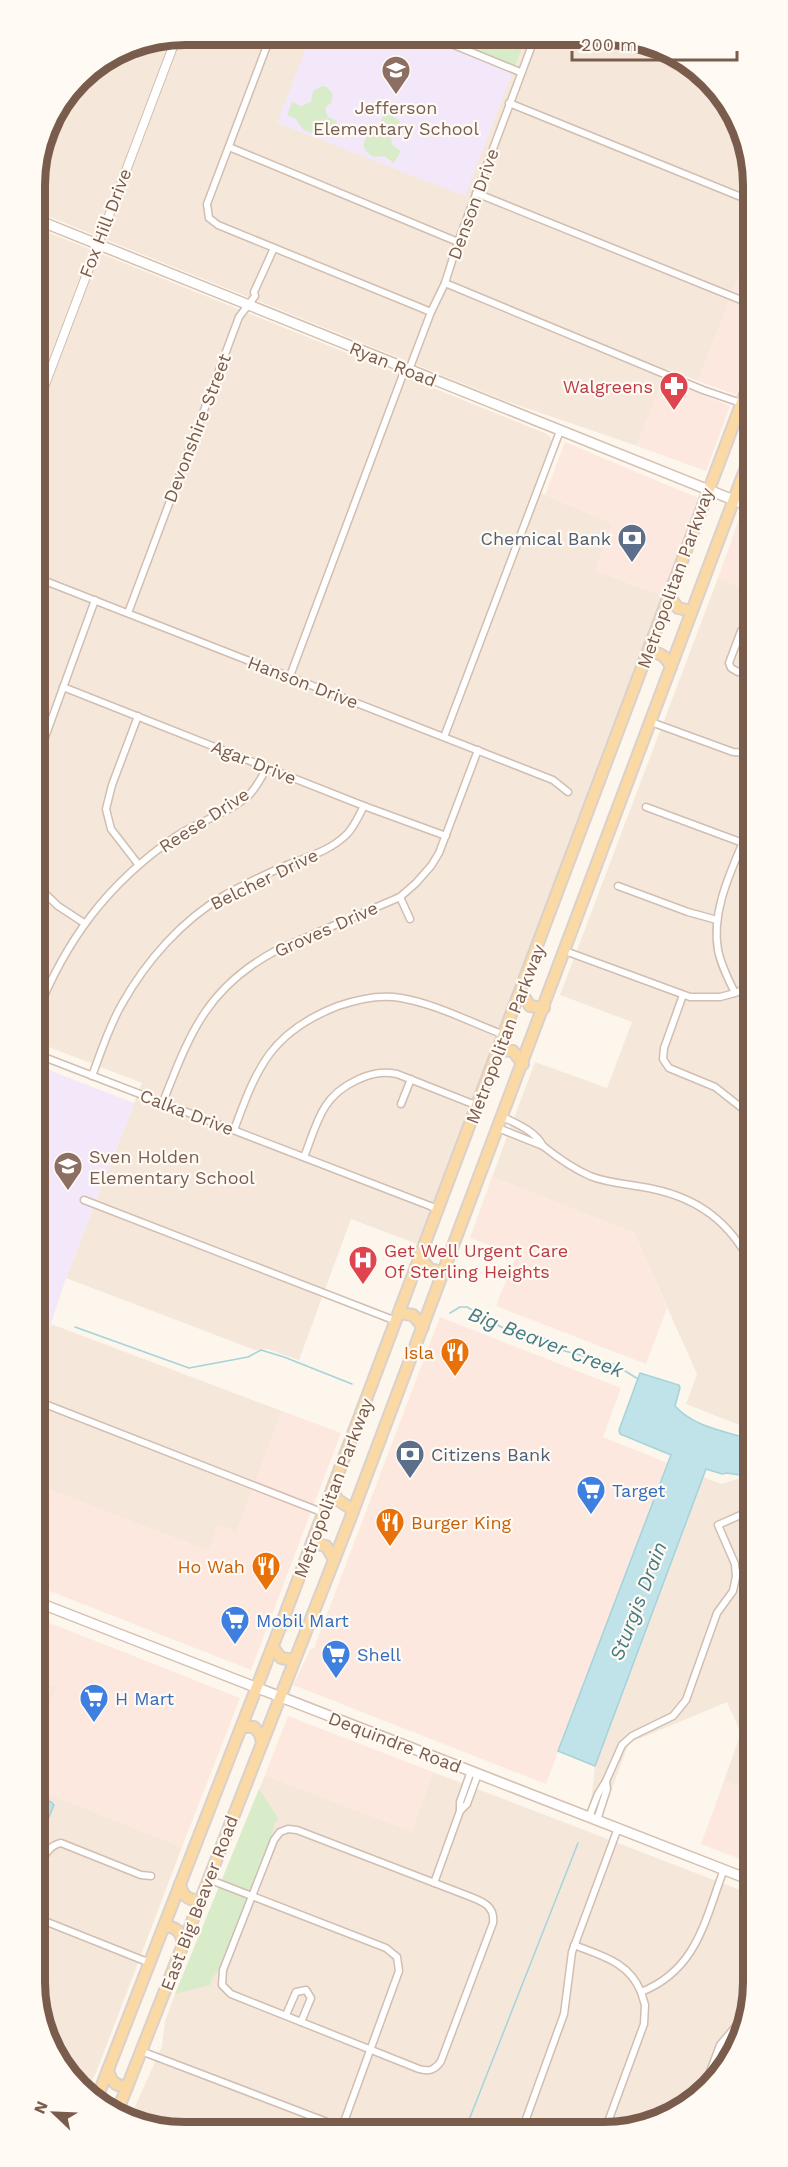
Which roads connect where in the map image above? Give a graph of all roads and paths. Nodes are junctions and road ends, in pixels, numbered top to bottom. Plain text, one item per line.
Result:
1 (173, 45) edge
2 (267, 45) edge
3 (454, 45) edge
4 (532, 45) edge
5 (520, 72) junction
6 (509, 103) junction
7 (229, 147) junction
8 (476, 193) junction
9 (743, 198) edge
10 (45, 223) edge
11 (458, 242) junction
12 (97, 244) junction
13 (274, 248) junction
14 (445, 283) junction
15 (743, 301) edge
16 (247, 305) junction
17 (431, 312) junction
18 (45, 368) edge
19 (407, 369) junction
20 (50, 370) junction
21 (45, 384) edge
22 (743, 399) edge
23 (741, 403) junction
24 (560, 431) junction
25 (743, 476) edge
26 (708, 490) junction
27 (734, 501) junction
28 (743, 504) edge
29 (45, 581) edge
30 (669, 596) junction
31 (95, 600) junction
32 (692, 611) junction
33 (128, 613) junction
34 (743, 628) edge
35 (648, 652) junction
36 (671, 668) junction
37 (743, 669) edge
38 (290, 676) junction
39 (63, 687) junction
40 (138, 716) junction
41 (651, 722) junction
42 (45, 737) edge
43 (444, 737) junction
44 (478, 750) junction
45 (743, 753) edge
46 (267, 767) junction
47 (568, 792) dead end
48 (364, 806) junction
49 (646, 807) dead end
50 (446, 836) junction
51 (743, 843) joint
52 (138, 864) junction
53 (618, 886) dead end
54 (45, 894) edge
55 (400, 897) junction
56 (410, 919) dead end
57 (717, 920) junction
58 (84, 923) junction
59 (565, 951) junction
60 (743, 990) edge
61 (520, 992) junction
62 (735, 993) junction
63 (683, 995) junction
64 (45, 996) edge
65 (544, 1008) junction
66 (505, 1035) junction
67 (499, 1050) junction
68 (45, 1058) edge
69 (523, 1064) junction
70 (92, 1076) junction
71 (411, 1079) junction
72 (163, 1102) junction
73 (401, 1104) dead end
74 (478, 1106) junction
75 (743, 1109) edge
76 (500, 1122) junction
77 (234, 1130) junction
78 (528, 1135) junction
79 (304, 1157) junction
80 (84, 1200) dead end
81 (439, 1209) junction
82 (743, 1251) edge
83 (421, 1257) junction
84 (444, 1272) junction
85 (398, 1317) junction
86 (423, 1327) junction
87 (45, 1404) edge
88 (332, 1490) junction
89 (353, 1510) junction
90 (324, 1513) junction
91 (743, 1514) edge
92 (312, 1544) junction
93 (334, 1559) junction
94 (743, 1570) edge
95 (737, 1573) junction
96 (45, 1605) edge
97 (273, 1647) junction
98 (293, 1660) junction
99 (257, 1688) junction
100 (279, 1697) junction
101 (242, 1727) junction
102 (262, 1743) junction
103 (475, 1773) junction
104 (593, 1818) junction
105 (618, 1828) junction
106 (45, 1857) edge
107 (724, 1869) junction
108 (150, 1876) dead end
109 (743, 1877) edge
110 (208, 1879) junction
111 (434, 1883) junction
112 (180, 1884) junction
113 (252, 1896) junction
114 (200, 1900) junction
115 (45, 1921) edge
116 (164, 1927) junction
117 (183, 1943) junction
118 (574, 1945) junction
119 (150, 1963) junction
120 (641, 1992) junction
121 (286, 2015) junction
122 (302, 2022) junction
123 (736, 2026) edge
124 (370, 2049) junction
125 (141, 2051) junction
126 (108, 2068) junction
127 (710, 2071) edge
128 (127, 2086) junction
129 (99, 2092) edge
130 (120, 2106) edge
131 (326, 2122) edge
132 (346, 2122) edge
133 (525, 2122) edge
134 (608, 2122) edge

1 - 12 street, Fox Hill Drive
2 - 7 street
3 - 5 street
4 - 5 street, Denson Drive
5 - 6 street, Denson Drive
6 - 8 street, Denson Drive
6 - 9 street
7 - 11 street
7 - 13 street
8 - 11 street, Denson Drive
8 - 15 street
10 - 12 main road, Ryan Road
11 - 14 street, Denson Drive
12 - 16 main road, Ryan Road
12 - 20 street, Fox Hill Drive
13 - 16 street, Devonshire Street
13 - 17 street
14 - 17 street, Denson Drive
14 - 23 street
16 - 19 main road, Ryan Road
16 - 33 street, Devonshire Street
17 - 19 street, Denson Drive
18 - 20 street
19 - 24 main road, Ryan Road
19 - 38 street, Denson Drive
20 - 21 street, Fox Hill Drive
22 - 23 main road, Metropolitan Parkway
23 - 26 main road, Metropolitan Parkway
24 - 26 main road, Ryan Road
24 - 43 street
25 - 27 main road, Metropolitan Parkway
26 - 27 main road, Ryan Road
26 - 30 main road, Metropolitan Parkway
27 - 28 main road, Ryan Road
27 - 32 main road, Metropolitan Parkway
29 - 31 street, Hanson Drive
30 - 32 main road
30 - 35 main road, Metropolitan Parkway
31 - 33 street, Hanson Drive
31 - 39 street
32 - 36 main road, Metropolitan Parkway
33 - 38 street, Hanson Drive
34 - 37 street
35 - 36 main road
35 - 61 main road, Metropolitan Parkway
36 - 41 main road, Metropolitan Parkway
38 - 43 street, Hanson Drive
39 - 40 street, Agar Drive
39 - 42 street
40 - 46 street, Agar Drive
40 - 52 street
41 - 45 street
41 - 59 main road, Metropolitan Parkway
43 - 44 street, Hanson Drive
44 - 47 street, Hanson Drive
44 - 50 street, Groves Drive
46 - 48 street, Agar Drive
46 - 52 street, Reese Drive
48 - 50 street, Agar Drive
48 - 70 street, Belcher Drive
49 - 51 street
50 - 55 street, Groves Drive
51 - 57 street
52 - 58 street, Reese Drive
53 - 57 street
54 - 58 street
55 - 56 street
55 - 72 street, Groves Drive
57 - 62 street
58 - 64 street, Reese Drive
59 - 63 street
59 - 65 main road, Metropolitan Parkway
60 - 62 street
61 - 65 main road
61 - 66 main road, Metropolitan Parkway
62 - 63 street
63 - 75 street
65 - 69 main road, Metropolitan Parkway
66 - 67 main road, Metropolitan Parkway
66 - 77 street
67 - 69 main road
67 - 74 main road, Metropolitan Parkway
68 - 70 street, Calka Drive
69 - 76 main road, Metropolitan Parkway
70 - 72 street, Calka Drive
71 - 73 street
71 - 74 street
71 - 79 street
72 - 77 street, Calka Drive
74 - 81 main road, Metropolitan Parkway
76 - 78 street
76 - 78 street
76 - 84 main road, Metropolitan Parkway
77 - 79 street, Calka Drive
78 - 82 street
79 - 81 street, Calka Drive
80 - 85 street
81 - 83 main road, Metropolitan Parkway
83 - 84 main road
83 - 85 main road, Metropolitan Parkway
84 - 86 main road, Metropolitan Parkway
85 - 86 main road
85 - 88 main road, Metropolitan Parkway
86 - 89 main road, Metropolitan Parkway
87 - 90 street
88 - 89 main road
88 - 90 main road, Metropolitan Parkway
89 - 93 main road, Metropolitan Parkway
90 - 92 main road, Metropolitan Parkway
91 - 95 street
92 - 93 main road
92 - 97 main road, Metropolitan Parkway
93 - 98 main road, Metropolitan Parkway
94 - 95 street
95 - 104 street
96 - 99 main road, Dequindre Road
97 - 98 main road
97 - 99 main road, Metropolitan Parkway
98 - 100 main road, Metropolitan Parkway
99 - 100 main road, Dequindre Road
99 - 101 main road, East Big Beaver Road
100 - 102 main road, East Big Beaver Road
100 - 103 main road, Dequindre Road
101 - 102 main road
101 - 112 main road, East Big Beaver Road
102 - 110 main road, East Big Beaver Road
103 - 104 main road, Dequindre Road
103 - 111 street
104 - 105 main road, Dequindre Road
105 - 107 main road, Dequindre Road
105 - 118 street
106 - 108 street
107 - 109 main road, Dequindre Road
107 - 120 street
110 - 113 street
110 - 114 main road, East Big Beaver Road
111 - 113 street
111 - 124 street
112 - 114 main road
112 - 116 main road, East Big Beaver Road
113 - 121 street
113 - 124 street
114 - 117 main road, East Big Beaver Road
115 - 119 street
116 - 117 main road
116 - 119 main road, East Big Beaver Road
117 - 125 main road, East Big Beaver Road
118 - 120 street
118 - 133 street
119 - 126 main road, East Big Beaver Road
120 - 134 street
121 - 122 street
121 - 122 street
122 - 124 street
123 - 127 street
124 - 132 street
125 - 128 main road, East Big Beaver Road
125 - 131 street
126 - 128 main road
126 - 129 main road, East Big Beaver Road
128 - 130 main road, East Big Beaver Road

